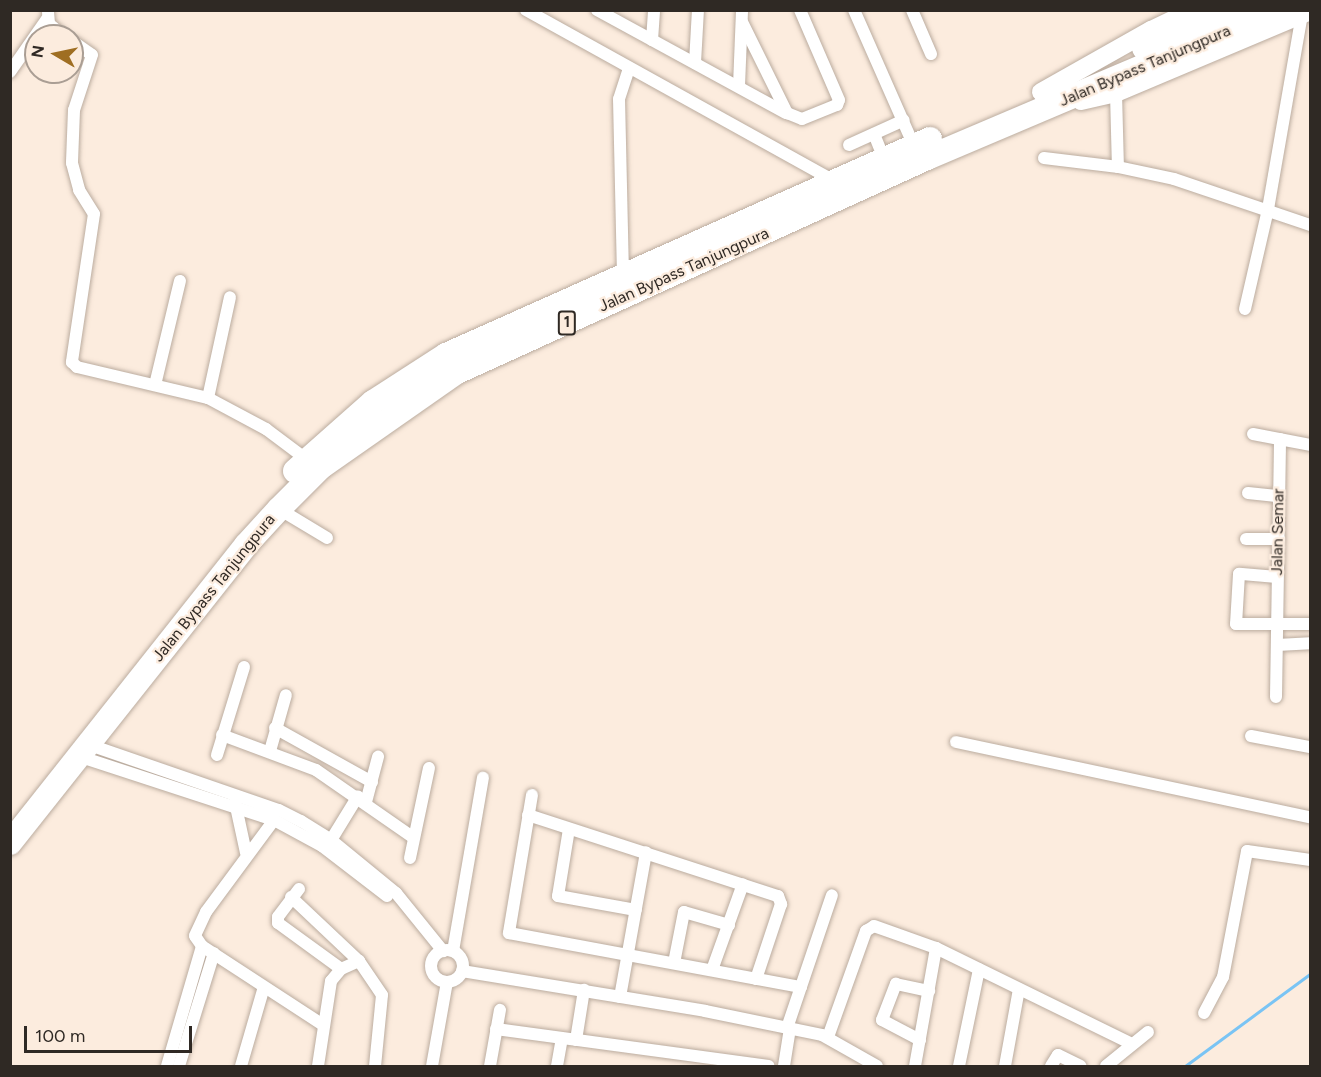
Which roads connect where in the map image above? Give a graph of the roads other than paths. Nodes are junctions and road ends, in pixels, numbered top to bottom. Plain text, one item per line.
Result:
1 (526, 10) edge
2 (597, 10) edge
3 (654, 10) edge
4 (698, 10) edge
5 (800, 10) edge
6 (854, 10) edge
7 (912, 10) edge
8 (1193, 10) edge
9 (1232, 10) edge
10 (1275, 10) edge
11 (1306, 13) edge
12 (611, 14) edge
13 (48, 15) edge
14 (742, 16) edge
15 (1305, 38) edge
16 (652, 40) junction
17 (84, 49) edge
18 (931, 54) dead end
19 (695, 63) junction
20 (629, 69) junction
21 (10, 72) edge
22 (84, 79) edge
23 (83, 84) edge
24 (739, 86) junction
25 (1116, 93) junction
26 (1044, 99) junction
27 (787, 113) junction
28 (904, 120) junction
29 (874, 134) junction
30 (849, 145) dead end
31 (914, 146) junction
32 (1044, 158) dead end
33 (884, 159) junction
34 (1118, 167) junction
35 (837, 182) junction
36 (1268, 209) junction
37 (1311, 225) edge
38 (623, 275) junction
39 (180, 281) dead end
40 (230, 297) dead end
41 (1245, 309) dead end
42 (155, 385) junction
43 (208, 398) junction
44 (1253, 434) dead end
45 (1280, 439) junction
46 (1311, 445) edge
47 (306, 459) junction
48 (1248, 494) dead end
49 (1279, 496) junction
50 (279, 509) junction
51 (327, 538) dead end
52 (1246, 539) dead end
53 (1279, 539) junction
54 (1278, 576) junction
55 (1311, 624) edge
56 (1277, 625) junction
57 (1311, 644) edge
58 (1276, 645) junction
59 (244, 668) dead end
60 (286, 695) dead end
61 (1276, 697) dead end
62 (275, 728) junction
63 (222, 735) junction
64 (1251, 736) dead end
65 (956, 741) dead end
66 (1311, 747) edge
67 (83, 750) junction
68 (270, 751) junction
69 (217, 755) dead end
70 (378, 757) dead end
71 (429, 768) dead end
72 (483, 778) dead end
73 (372, 782) junction
74 (532, 795) dead end
75 (362, 799) junction
76 (235, 800) junction
77 (528, 815) junction
78 (1311, 817) edge
79 (10, 818) edge
80 (274, 820) junction
81 (569, 829) junction
82 (414, 838) junction
83 (10, 843) edge
84 (329, 844) junction
85 (646, 852) junction
86 (246, 853) junction
87 (410, 858) dead end
88 (1311, 860) edge
89 (743, 884) junction
90 (832, 896) dead end
91 (636, 910) junction
92 (729, 925) junction
93 (202, 946) junction
94 (936, 948) junction
95 (444, 952) junction
96 (214, 953) junction
97 (628, 954) junction
98 (359, 961) junction
99 (674, 963) junction
100 (341, 969) junction
101 (979, 969) junction
102 (712, 970) junction
103 (462, 971) junction
104 (756, 979) junction
105 (447, 982) junction
106 (264, 987) junction
107 (801, 987) junction
108 (1019, 989) junction
109 (584, 990) junction
110 (929, 991) junction
111 (620, 997) junction
112 (500, 1010) dead end
113 (1204, 1013) dead end
114 (323, 1025) junction
115 (788, 1028) junction
116 (496, 1029) junction
117 (184, 1030) junction
118 (1148, 1032) dead end
119 (828, 1037) junction
120 (562, 1038) junction
121 (576, 1040) junction
122 (920, 1040) junction
123 (1132, 1044) junction
124 (167, 1066) edge
125 (179, 1066) edge
126 (241, 1066) edge
127 (318, 1066) edge
128 (375, 1066) edge
129 (432, 1066) edge
130 (490, 1066) edge
131 (557, 1066) edge
132 (769, 1066) edge
133 (784, 1066) edge
134 (877, 1066) edge
135 (915, 1066) edge
136 (959, 1066) edge
137 (1005, 1066) edge
138 (1051, 1066) edge
139 (1081, 1066) edge
140 (1106, 1066) edge

1 - 20 street
2 - 12 street
3 - 16 street
4 - 19 street
5 - 27 street
6 - 28 street
7 - 18 street
8 - 26 street, Jalan Bypass Tanjungpura
9 - 26 highway, Jalan Bypass Tanjungpura / 1
10 - 26 highway, Jalan Bypass Tanjungpura / 1
11 - 15 street
11 - 25 street, Jalan Bypass Tanjungpura
12 - 16 street
13 - 21 street
14 - 24 street
14 - 27 street
15 - 36 street
16 - 19 street
17 - 22 street
19 - 24 street
20 - 35 street
20 - 38 street
23 - 42 street
24 - 27 street
25 - 26 street, Jalan Bypass Tanjungpura
25 - 34 street
26 - 31 highway, Jalan Bypass Tanjungpura / 1
26 - 50 highway, Jalan Bypass Tanjungpura / 1
28 - 29 street
28 - 31 street
29 - 30 street
29 - 33 street
31 - 33 highway, Jalan Bypass Tanjungpura / 1
32 - 34 street
33 - 35 highway, Jalan Bypass Tanjungpura / 1
34 - 36 street
35 - 38 highway, Jalan Bypass Tanjungpura / 1
36 - 37 street
36 - 41 street
38 - 47 highway, Jalan Bypass Tanjungpura / 1
39 - 42 street
40 - 43 street
42 - 43 street
43 - 47 street
44 - 45 street
45 - 46 street
45 - 49 street, Jalan Semar
47 - 79 highway, Jalan Bypass Tanjungpura / 1
48 - 49 street
49 - 53 street, Jalan Semar
50 - 51 street
50 - 67 highway, Jalan Bypass Tanjungpura / 1
52 - 53 street
53 - 54 street, Jalan Semar
54 - 56 street, Jalan Semar
54 - 56 street
55 - 56 street
56 - 58 street, Jalan Semar
57 - 58 street
58 - 61 street, Jalan Semar
59 - 63 street
60 - 62 street
62 - 68 street
62 - 73 street
63 - 68 street
63 - 69 street
64 - 66 street
65 - 78 street
67 - 76 street
67 - 83 highway, Jalan Bypass Tanjungpura / 1
68 - 75 street
70 - 73 street
71 - 82 street
72 - 95 street
73 - 75 street
74 - 77 street
75 - 82 street
75 - 84 street
76 - 80 street
76 - 84 street
76 - 86 street
77 - 81 street
77 - 97 street
80 - 84 street
80 - 86 street
81 - 85 street
81 - 91 street
82 - 87 street
84 - 95 street
85 - 89 street
85 - 91 street
86 - 93 street
88 - 113 street
89 - 92 street
89 - 104 street
90 - 107 street
91 - 97 street
92 - 99 street
92 - 102 street
93 - 96 street
93 - 117 street
94 - 101 street
94 - 110 street
94 - 119 street
95 - 103 street
95 - 105 street
96 - 106 street
96 - 117 street
97 - 99 street
97 - 111 street
98 - 100 street
98 - 100 street
98 - 128 street
99 - 102 street
100 - 114 street
101 - 108 street
101 - 136 street
102 - 104 street
103 - 105 street
103 - 109 street
104 - 107 street
105 - 129 street
106 - 114 street
106 - 126 street
107 - 115 street
108 - 123 street
108 - 137 street
109 - 111 street
109 - 121 street
110 - 122 street
110 - 122 street
111 - 115 street
112 - 116 street
114 - 127 street
115 - 119 street
115 - 133 street
116 - 120 street
116 - 130 street
117 - 124 street
117 - 125 street
118 - 123 street
119 - 134 street
120 - 121 street
120 - 131 street
121 - 132 street
122 - 135 street
123 - 140 street
138 - 139 street

